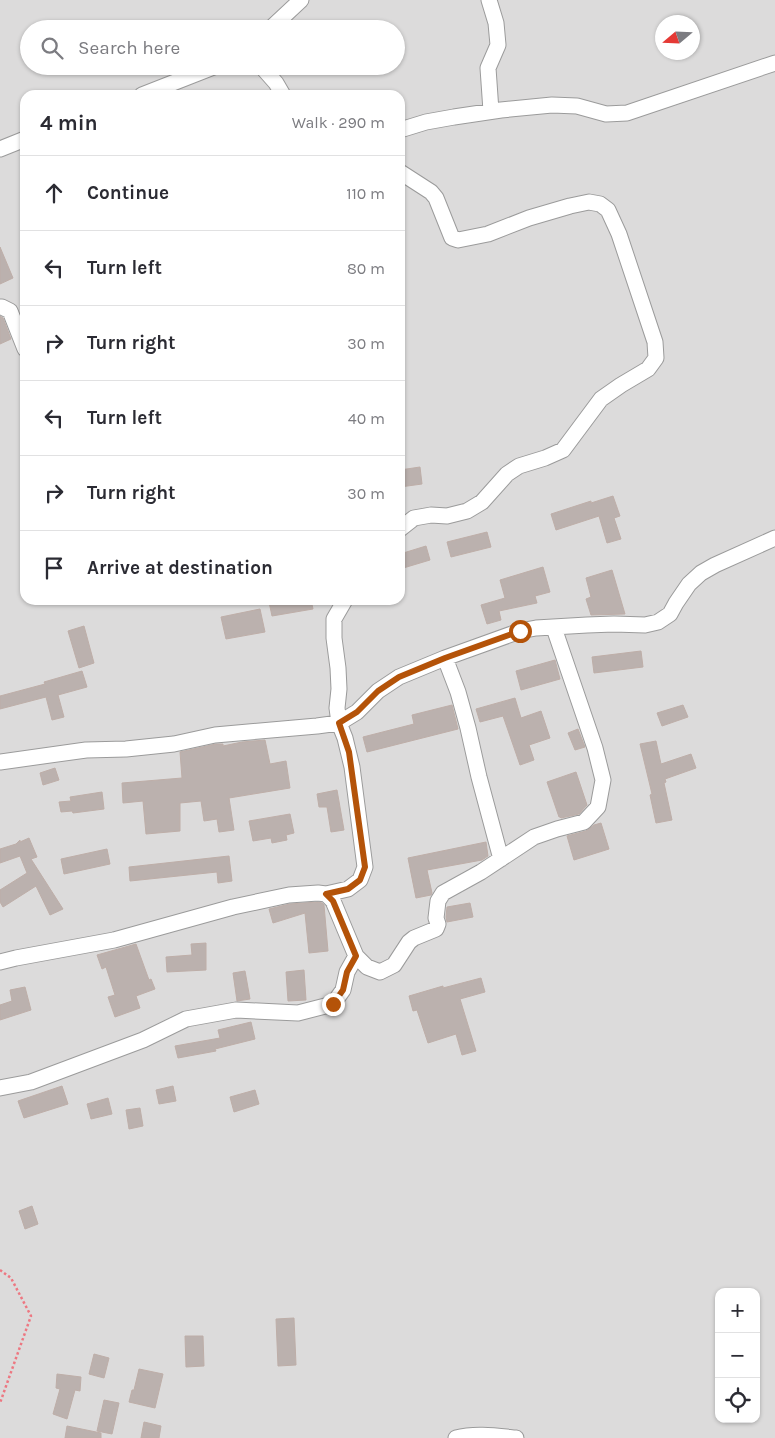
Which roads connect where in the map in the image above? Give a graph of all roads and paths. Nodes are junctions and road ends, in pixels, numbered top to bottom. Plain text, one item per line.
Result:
1 (301, 0) edge
2 (489, 0) edge
3 (280, 20) edge
4 (775, 62) edge
5 (193, 75) edge
6 (269, 75) edge
7 (155, 90) edge
8 (280, 90) edge
9 (491, 111) junction
10 (405, 128) edge
11 (20, 142) edge
12 (0, 149) edge
13 (405, 175) edge
14 (0, 307) edge
15 (20, 337) edge
16 (405, 525) edge
17 (775, 538) edge
18 (342, 605) edge
19 (554, 628) junction
20 (445, 658) junction
21 (339, 723) junction
22 (0, 762) edge
23 (501, 859) junction
24 (326, 894) junction
25 (356, 956) junction
26 (0, 962) edge
27 (0, 1088) edge
28 (0, 1270) edge
29 (0, 1403) edge
30 (456, 1438) edge
31 (516, 1438) edge

1 - 3 street
2 - 9 street
4 - 9 street
5 - 7 street
6 - 8 street
9 - 10 street
11 - 12 street
13 - 16 street
14 - 15 street
17 - 19 street
18 - 21 street
19 - 20 street
19 - 23 street
20 - 21 street
20 - 23 street
21 - 22 street
21 - 24 street
23 - 25 street
24 - 25 street
24 - 26 street
25 - 27 street
28 - 29 path
30 - 31 street

